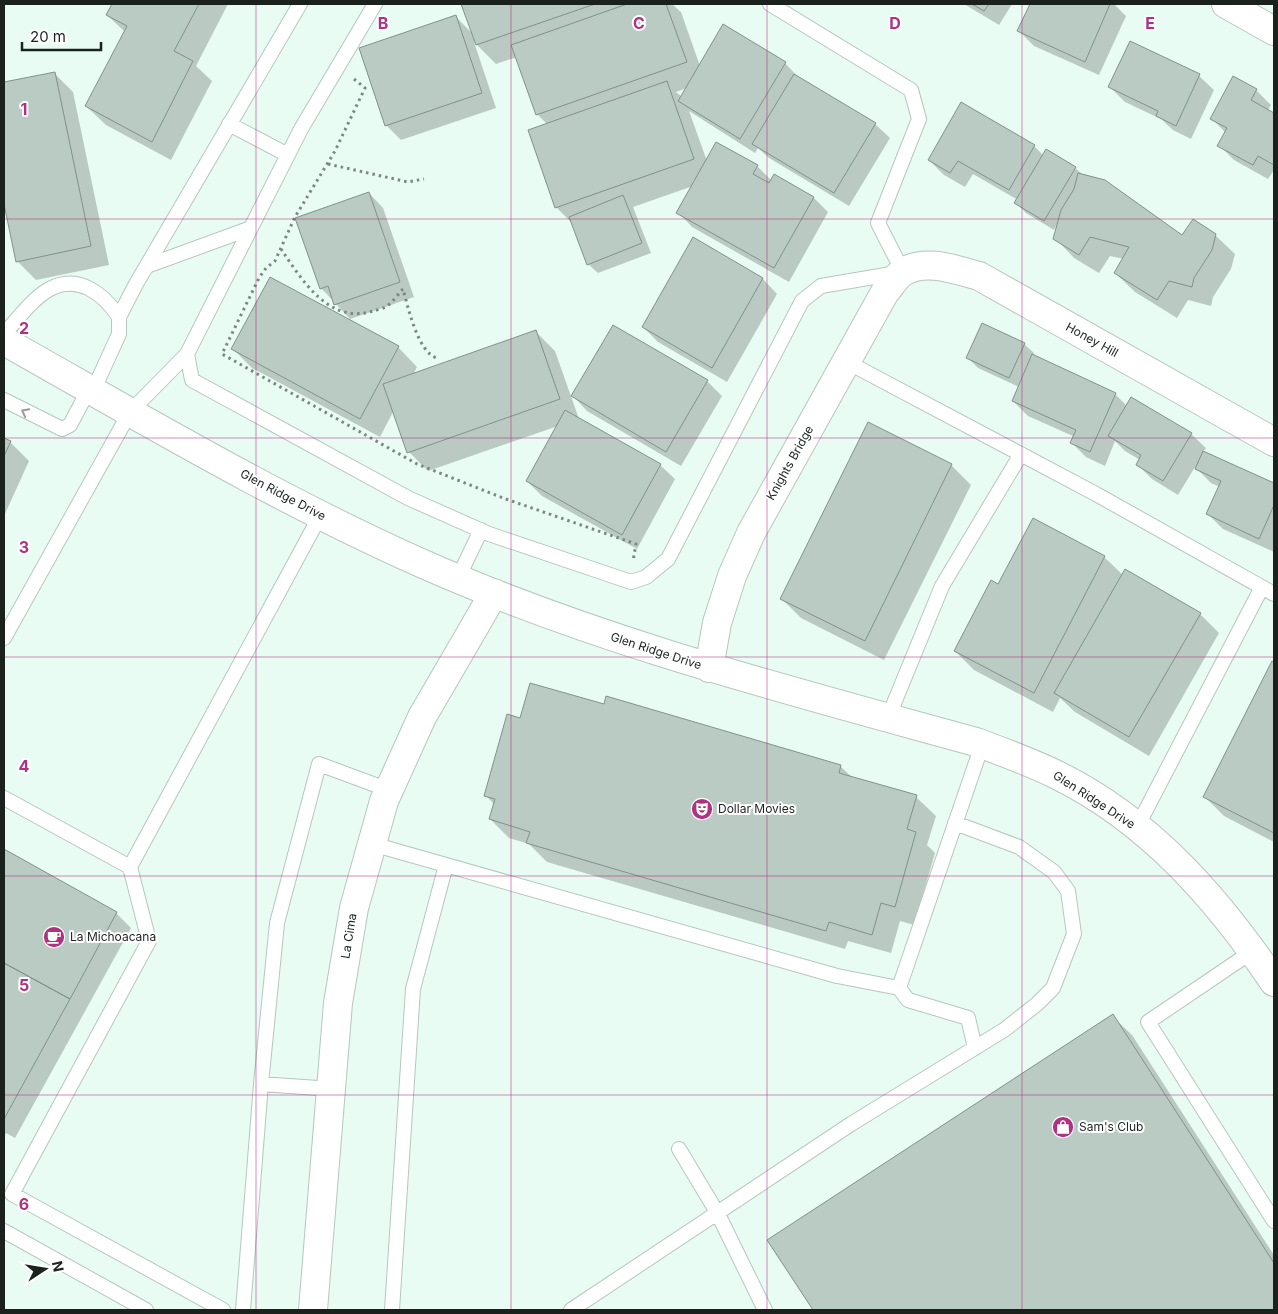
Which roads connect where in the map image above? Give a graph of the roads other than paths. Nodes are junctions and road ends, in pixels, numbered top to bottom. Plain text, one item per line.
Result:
1 (300, 4) edge
2 (375, 4) edge
3 (770, 4) edge
4 (1237, 6) edge
5 (1274, 31) edge
6 (229, 124) junction
7 (288, 155) junction
8 (251, 228) junction
9 (146, 266) junction
10 (903, 272) junction
11 (119, 317) junction
12 (4, 334) edge
13 (4, 341) edge
14 (186, 354) junction
15 (847, 362) junction
16 (91, 390) junction
17 (4, 400) edge
18 (130, 412) junction
19 (1274, 442) edge
20 (1021, 454) junction
21 (320, 516) junction
22 (481, 530) junction
23 (458, 578) junction
24 (1268, 590) edge
25 (494, 593) junction
26 (4, 638) edge
27 (708, 668) junction
28 (888, 718) junction
29 (982, 745) junction
30 (389, 790) junction
31 (4, 798) edge
32 (956, 823) junction
33 (1137, 827) junction
34 (372, 844) junction
35 (446, 864) junction
36 (130, 867) junction
37 (1253, 951) junction
38 (1274, 982) edge
39 (899, 988) junction
40 (975, 1048) junction
41 (261, 1084) junction
42 (332, 1089) junction
43 (678, 1149) dead end
44 (718, 1214) junction
45 (1274, 1221) edge
46 (4, 1231) edge
47 (146, 1310) edge
48 (222, 1310) edge
49 (243, 1310) edge
50 (314, 1310) edge
51 (392, 1310) edge
52 (572, 1310) edge
53 (766, 1310) edge

1 - 6 lane
2 - 7 lane
3 - 10 lane
4 - 5 street
6 - 7 lane
6 - 9 lane
7 - 8 lane
8 - 9 lane
8 - 14 lane
9 - 11 lane
10 - 15 street, Knights Bridge
10 - 19 street, Honey Hill
10 - 22 lane
11 - 12 lane
11 - 16 lane
13 - 16 street, Glen Ridge Drive
14 - 18 lane
14 - 22 lane
15 - 20 lane
15 - 27 street, Knights Bridge
16 -> 17 lane
16 - 18 street, Glen Ridge Drive
18 - 21 street, Glen Ridge Drive
18 - 26 lane
20 - 24 lane
20 - 28 lane
21 - 23 street, Glen Ridge Drive
21 - 36 lane
22 - 23 lane
23 - 25 street, Glen Ridge Drive
24 - 33 lane
25 - 27 street, Glen Ridge Drive
25 - 30 street, La Cima
27 - 28 street, Glen Ridge Drive
28 - 29 street, Glen Ridge Drive
29 - 32 lane
29 - 33 street, Glen Ridge Drive
30 - 34 street, La Cima
30 - 41 lane
31 - 36 lane
32 - 39 lane
32 - 40 lane
33 - 37 street, Glen Ridge Drive
34 - 35 lane
34 - 42 street, La Cima
35 - 39 lane
35 - 51 lane
36 - 48 lane
37 - 38 street, Glen Ridge Drive
37 - 45 lane
39 - 40 lane
40 - 44 lane
41 - 42 lane
41 - 49 lane
42 - 50 street, La Cima
43 - 44 lane
44 - 52 lane
44 - 53 lane
46 - 47 lane

